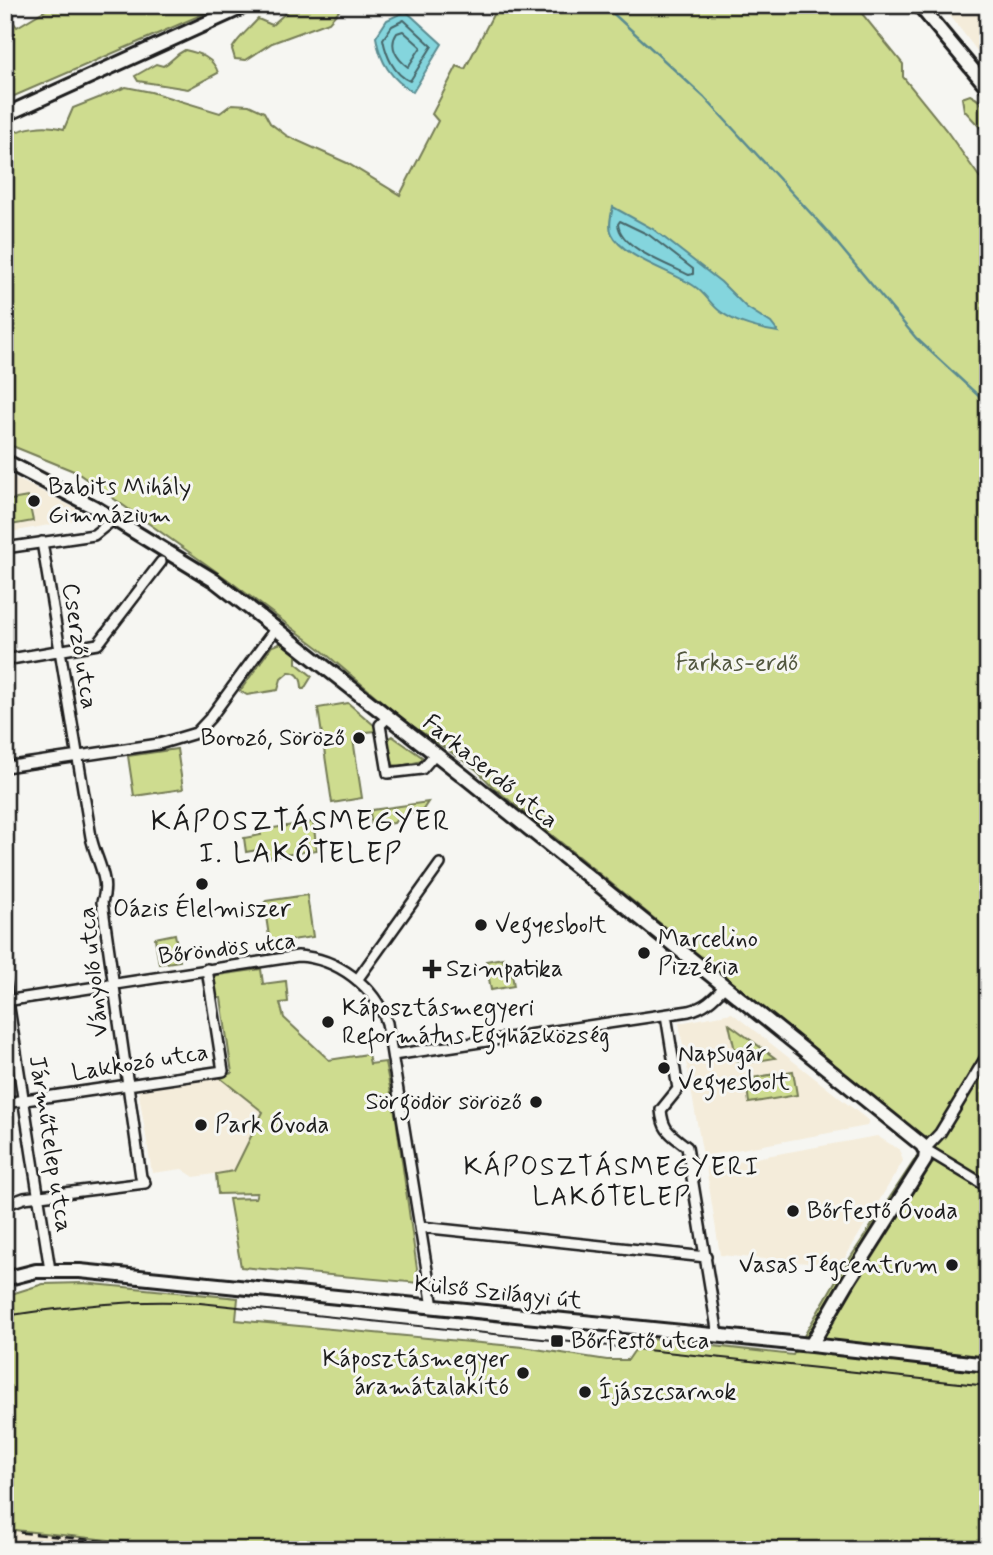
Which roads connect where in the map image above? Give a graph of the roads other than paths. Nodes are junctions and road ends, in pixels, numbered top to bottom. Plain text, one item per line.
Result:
1 (247, 5) edge
2 (921, 6) edge
3 (988, 88) edge
4 (5, 114) edge
5 (5, 461) edge
6 (114, 519) junction
7 (43, 542) junction
8 (5, 548) edge
9 (160, 562) dead end
10 (276, 628) junction
11 (62, 650) junction
12 (5, 660) edge
13 (388, 717) junction
14 (435, 754) junction
15 (78, 757) junction
16 (5, 767) edge
17 (440, 864) dead end
18 (207, 969) junction
19 (356, 979) junction
20 (5, 982) edge
21 (113, 984) junction
22 (724, 987) junction
23 (7, 1001) edge
24 (666, 1015) junction
25 (393, 1055) junction
26 (988, 1055) edge
27 (127, 1086) junction
28 (24, 1101) junction
29 (5, 1103) edge
30 (925, 1150) junction
31 (988, 1187) edge
32 (38, 1196) junction
33 (5, 1205) edge
34 (421, 1227) junction
35 (706, 1257) junction
36 (50, 1270) junction
37 (5, 1279) edge
38 (433, 1307) junction
39 (718, 1335) junction
40 (811, 1345) junction
41 (988, 1365) edge

1 - 4 street
2 - 3 street
5 - 6 street, Farkaserdő utca
6 - 7 street
6 - 10 street, Farkaserdő utca
7 - 8 street
7 - 11 street, Cserző utca
9 - 11 street
10 - 13 street, Farkaserdő utca
10 - 15 street
11 - 12 street
11 - 15 street, Cserző utca
13 - 14 street, Farkaserdő utca
13 - 14 street
14 - 22 street, Farkaserdő utca
15 - 16 street
15 - 21 street, Ványoló utca
17 - 19 street
18 - 19 street, Bőröndös utca
18 - 21 street, Bőröndös utca
18 - 27 street, Lakkozó utca
19 - 25 street, Bőröndös utca
20 - 23 street, Járműtelep utca
21 - 23 street, Bőröndös utca
21 - 27 street, Ványoló utca
22 - 24 street
22 - 30 street, Farkaserdő utca
23 - 28 street, Járműtelep utca
24 - 25 street
24 - 35 street
25 - 34 street, Bőröndös utca
26 - 30 street
27 - 28 street, Lakkozó utca
27 - 32 street, Ványoló utca
28 - 29 street, Lakkozó utca
28 - 32 street, Járműtelep utca
30 - 31 street
30 - 40 street
32 - 33 street
32 - 36 street, Járműtelep utca
34 - 35 street
34 - 38 street, Bőröndös utca
35 - 39 street
36 - 37 street, Külső Szilágyi út
36 - 38 street, Külső Szilágyi út
38 - 39 street, Külső Szilágyi út
39 - 40 street, Külső Szilágyi út
40 - 41 street, Külső Szilágyi út

